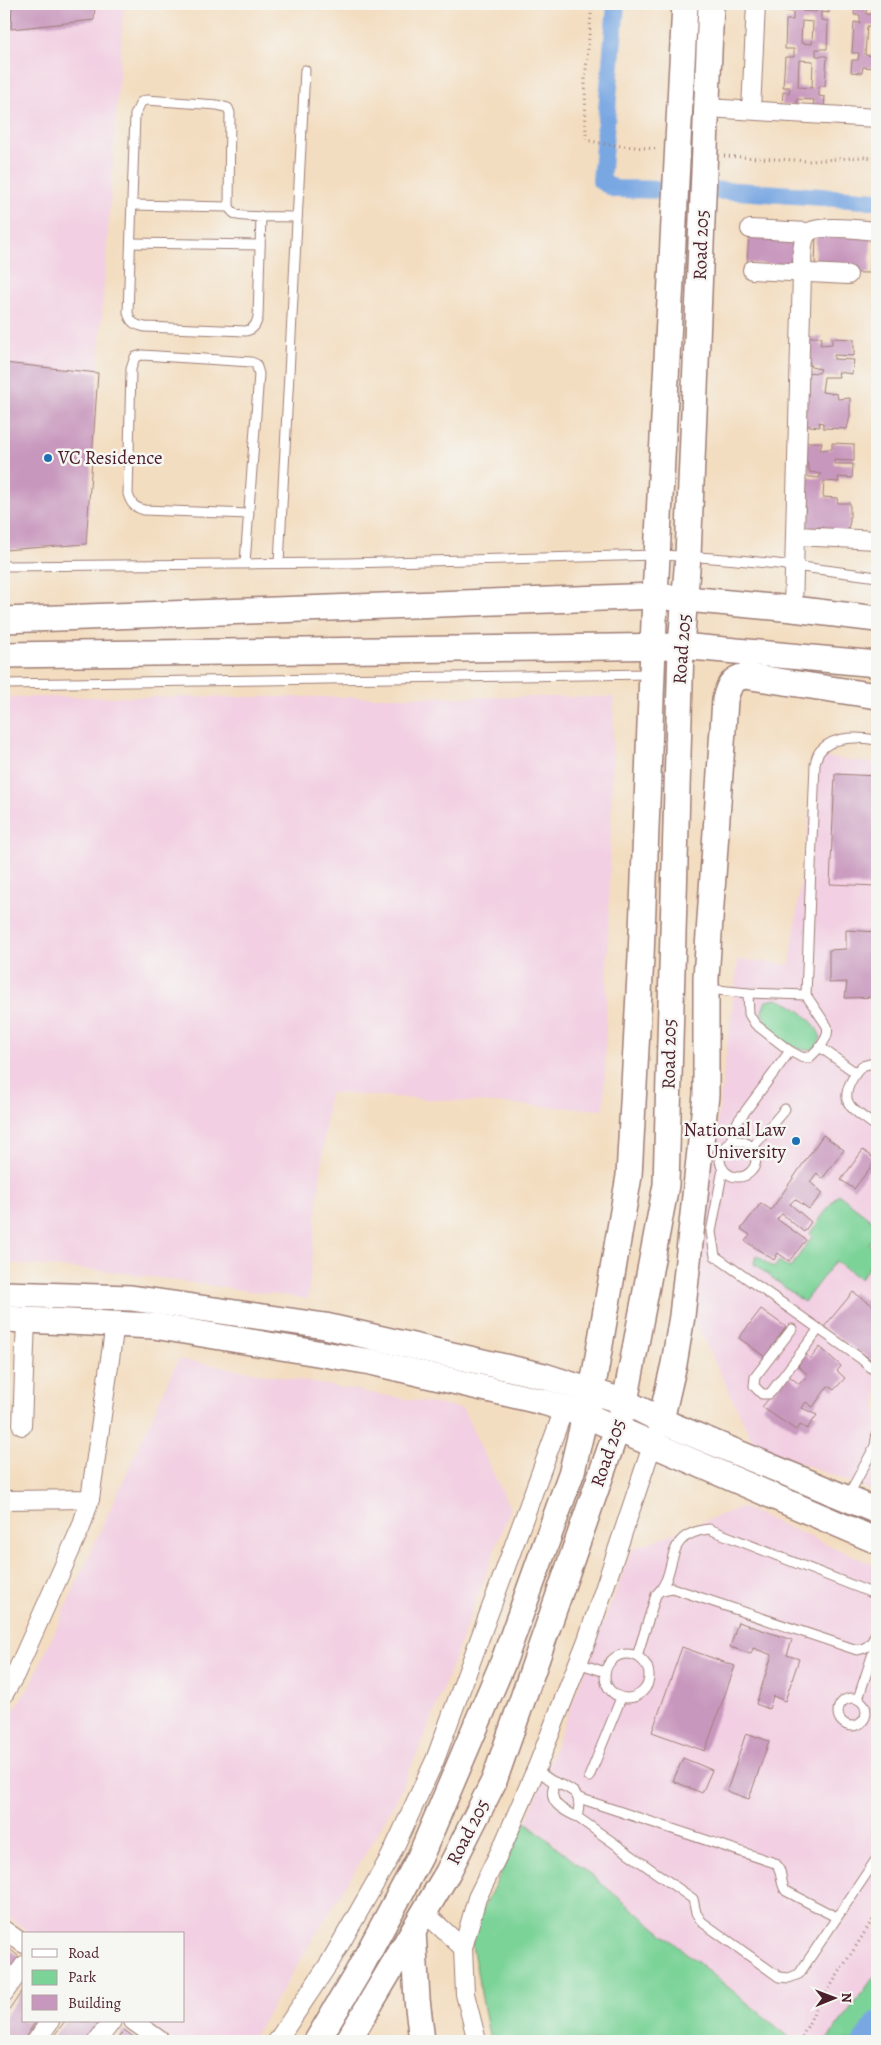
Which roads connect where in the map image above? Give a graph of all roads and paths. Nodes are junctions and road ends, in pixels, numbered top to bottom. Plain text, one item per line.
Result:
1 (592, 4) edge
2 (686, 4) edge
3 (712, 4) edge
4 (756, 4) edge
5 (305, 70) dead end
6 (707, 108) junction
7 (751, 110) junction
8 (877, 118) edge
9 (877, 158) edge
10 (678, 160) junction
11 (704, 162) junction
12 (132, 204) junction
13 (229, 207) junction
14 (261, 216) junction
15 (297, 217) junction
16 (750, 229) dead end
17 (877, 231) edge
18 (808, 232) junction
19 (131, 243) junction
20 (260, 245) junction
21 (752, 270) dead end
22 (802, 273) junction
23 (848, 275) dead end
24 (249, 514) junction
25 (796, 536) junction
26 (877, 540) edge
27 (657, 555) junction
28 (688, 556) junction
29 (246, 563) junction
30 (279, 563) junction
31 (794, 565) junction
32 (4, 566) edge
33 (877, 577) edge
34 (655, 596) junction
35 (685, 598) junction
36 (793, 609) junction
37 (877, 619) edge
38 (4, 620) edge
39 (680, 646) junction
40 (653, 647) junction
41 (4, 655) edge
42 (877, 664) edge
43 (652, 674) junction
44 (4, 684) edge
45 (877, 696) edge
46 (877, 740) edge
47 (706, 989) junction
48 (748, 993) junction
49 (806, 995) junction
50 (820, 1047) junction
51 (790, 1051) junction
52 (877, 1062) edge
53 (856, 1073) junction
54 (785, 1109) dead end
55 (877, 1128) edge
56 (730, 1143) junction
57 (752, 1148) junction
58 (723, 1169) junction
59 (4, 1294) edge
60 (15, 1320) edge
61 (115, 1324) junction
62 (792, 1329) dead end
63 (818, 1330) junction
64 (877, 1373) edge
65 (591, 1391) junction
66 (625, 1402) junction
67 (575, 1412) junction
68 (661, 1420) junction
69 (22, 1426) dead end
70 (617, 1429) junction
71 (877, 1433) edge
72 (653, 1445) junction
73 (876, 1447) edge
74 (90, 1499) junction
75 (846, 1499) junction
76 (4, 1500) edge
77 (877, 1512) edge
78 (877, 1541) edge
79 (662, 1590) junction
80 (877, 1595) edge
81 (877, 1630) edge
82 (877, 1641) edge
83 (637, 1656) junction
84 (578, 1663) junction
85 (605, 1672) junction
86 (4, 1694) edge
87 (621, 1698) junction
88 (858, 1699) dead end
89 (536, 1770) junction
90 (589, 1777) dead end
91 (555, 1782) junction
92 (579, 1798) junction
93 (578, 1817) junction
94 (877, 1858) edge
95 (877, 1914) edge
96 (836, 1917) junction
97 (418, 1922) junction
98 (4, 1930) edge
99 (22, 1943) edge
100 (463, 1948) junction
101 (22, 1968) edge
102 (4, 1993) edge
103 (49, 2022) edge
104 (111, 2022) edge
105 (134, 2022) edge
106 (36, 2041) edge
107 (97, 2041) edge
108 (159, 2041) edge
109 (277, 2041) edge
110 (319, 2041) edge
111 (348, 2041) edge
112 (422, 2041) edge
113 (477, 2041) edge
114 (800, 2041) edge

1 - 10 path
2 - 10 main road, Road 205
3 - 6 main road, Road 205
4 - 7 street
5 - 15 lane
6 - 7 street
6 - 11 main road, Road 205
7 - 8 street
9 - 11 path
10 - 27 main road, Road 205
11 - 28 main road, Road 205
12 - 13 lane
12 - 13 lane
12 - 19 lane
13 - 14 lane
14 - 15 lane
14 - 20 lane
15 - 30 lane
16 - 18 street
17 - 18 street
18 - 22 street
19 - 20 lane
19 - 20 lane
21 - 22 street
22 - 23 street
22 - 25 street
24 - 24 lane
24 - 29 lane
25 - 26 street
25 - 31 street
27 - 28 lane
27 - 30 lane
27 - 34 main road, Road 205
28 - 31 lane
28 - 35 main road, Road 205
29 - 30 lane
29 - 32 lane
31 - 33 lane
31 - 36 street
34 - 35 main road
34 - 38 main road
34 - 40 main road, Road 205
35 - 36 main road
35 - 39 main road, Road 205
36 - 37 main road
39 - 40 main road
39 - 42 main road
39 - 66 main road, Road 205
40 - 41 main road
40 - 43 main road, Road 205
43 - 44 lane
43 - 65 main road, Road 205
45 - 47 main road
46 - 49 lane
47 - 48 lane
47 - 68 main road
48 - 49 lane
48 - 51 lane
49 - 50 lane
50 - 51 lane
50 - 53 lane
51 - 56 lane
52 - 53 lane
53 - 55 lane
54 - 57 lane
56 - 57 lane
56 - 58 lane
57 - 58 lane
58 - 63 lane
59 - 65 main road
60 - 61 main road
60 - 69 street
61 - 67 main road
61 - 74 street
62 - 63 lane
63 - 64 lane
65 - 66 main road
65 - 67 main road, Road 205
66 - 68 main road
66 - 70 main road, Road 205
67 - 70 main road
67 - 109 street
67 - 110 main road, Road 205
68 - 72 street
68 - 75 main road
70 - 72 main road
70 - 97 main road, Road 205
71 - 73 lane
72 - 78 main road
72 - 84 street
73 - 75 lane
74 - 76 street
74 - 86 street
75 - 77 main road
79 - 80 lane
79 - 81 lane
79 - 83 lane
82 - 88 lane
83 - 85 lane
83 - 87 lane
84 - 85 lane
84 - 89 street
85 - 87 lane
87 - 90 lane
89 - 91 lane
89 - 100 street
91 - 92 lane
91 - 93 lane
92 - 93 lane
92 - 96 lane
93 - 96 lane
94 - 96 lane
95 - 114 path
97 - 100 street
97 - 111 main road, Road 205
97 - 112 main road
98 - 99 street
100 - 113 street
101 - 102 street
103 - 106 street
104 - 107 street
105 - 108 street

